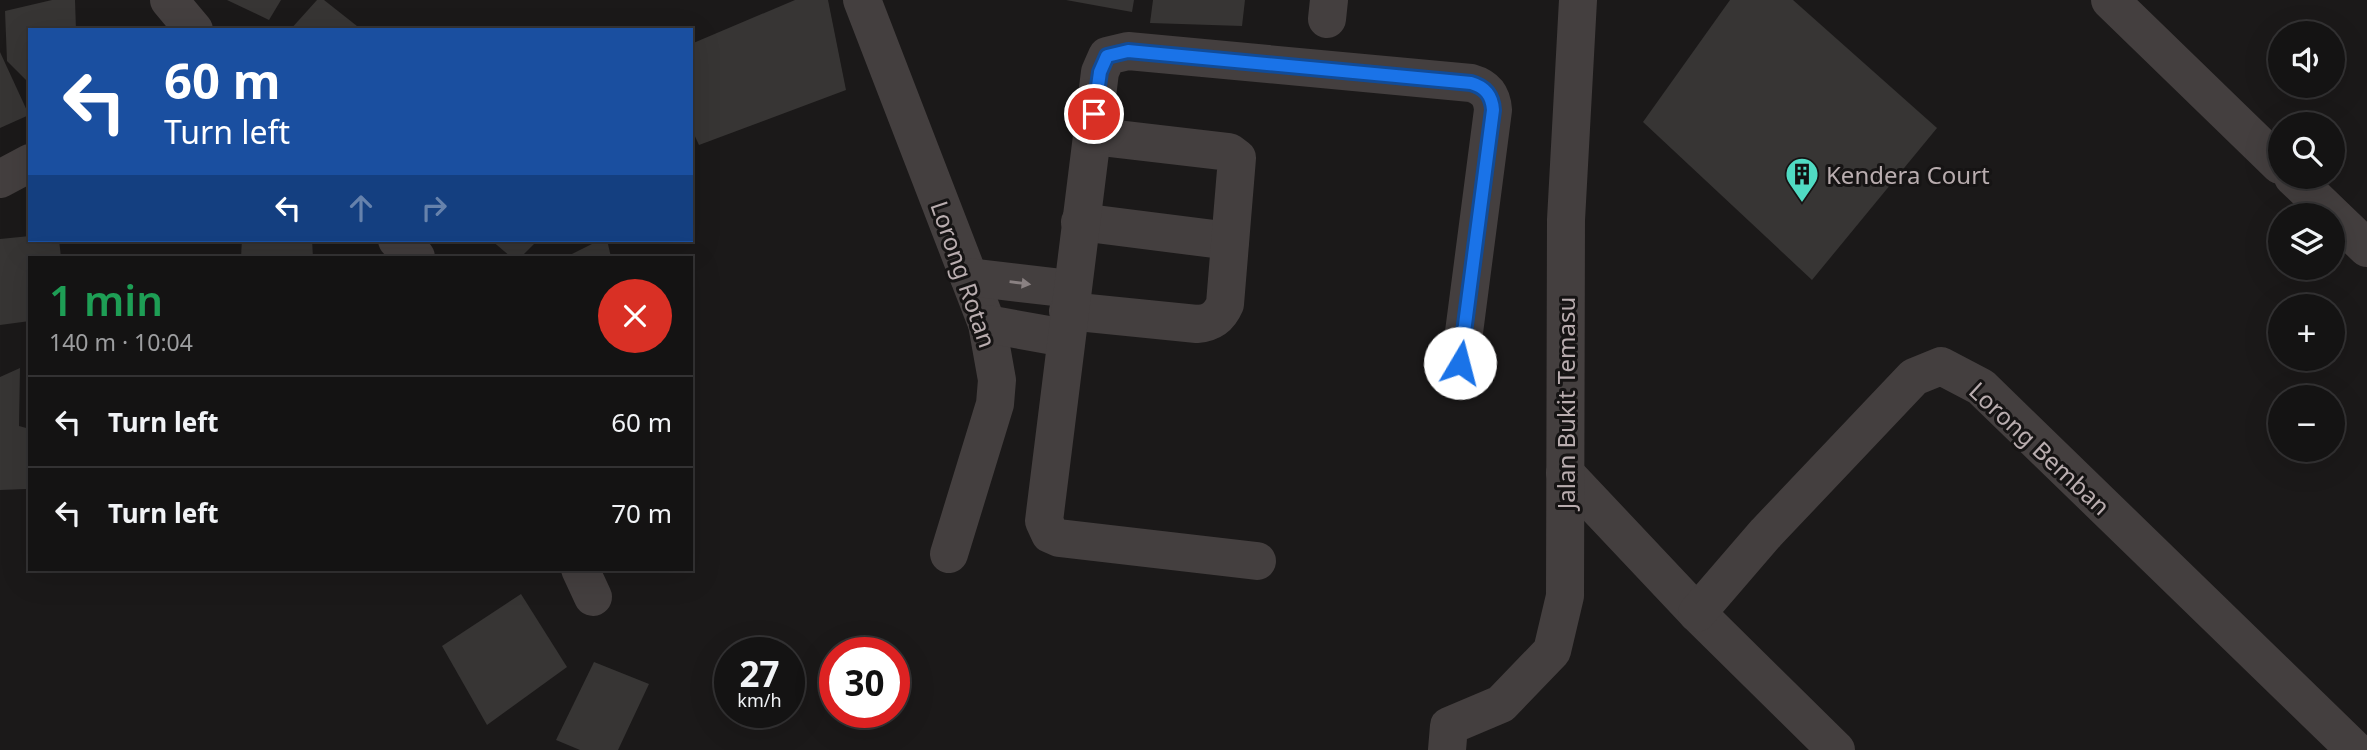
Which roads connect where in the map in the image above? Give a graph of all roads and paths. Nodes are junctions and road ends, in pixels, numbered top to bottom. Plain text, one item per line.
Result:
1 (169, 0) edge
2 (862, 0) edge
3 (1578, 0) edge
4 (2110, 0) edge
5 (192, 28) edge
6 (1092, 136) junction
7 (2268, 152) edge
8 (28, 164) edge
9 (0, 179) edge
10 (2306, 189) edge
11 (1080, 222) junction
12 (1230, 241) junction
13 (399, 242) edge
14 (2367, 248) edge
15 (415, 256) edge
16 (969, 277) junction
17 (1068, 313) junction
18 (987, 324) junction
19 (1460, 363) dead end
20 (1565, 472) junction
21 (949, 554) dead end
22 (1257, 561) dead end
23 (1697, 613) junction
24 (1448, 738) edge
25 (1836, 750) edge
26 (2355, 750) edge

1 - 5 street
2 - 16 street, Lorong Rotan
3 - 20 street, Jalan Bukit Temasu
4 - 7 street
6 - 11 street
6 - 12 street
6 - 19 street
8 - 9 street
10 - 14 street
11 - 12 street
11 - 17 street
12 - 17 street
13 - 15 street
16 -> 17 street
16 - 18 street, Lorong Rotan
17 - 18 street
17 - 22 street
18 - 21 street, Lorong Rotan
20 - 23 street
20 - 24 street, Jalan Bukit Temasu
23 - 25 street
23 - 26 street, Lorong Bemban

